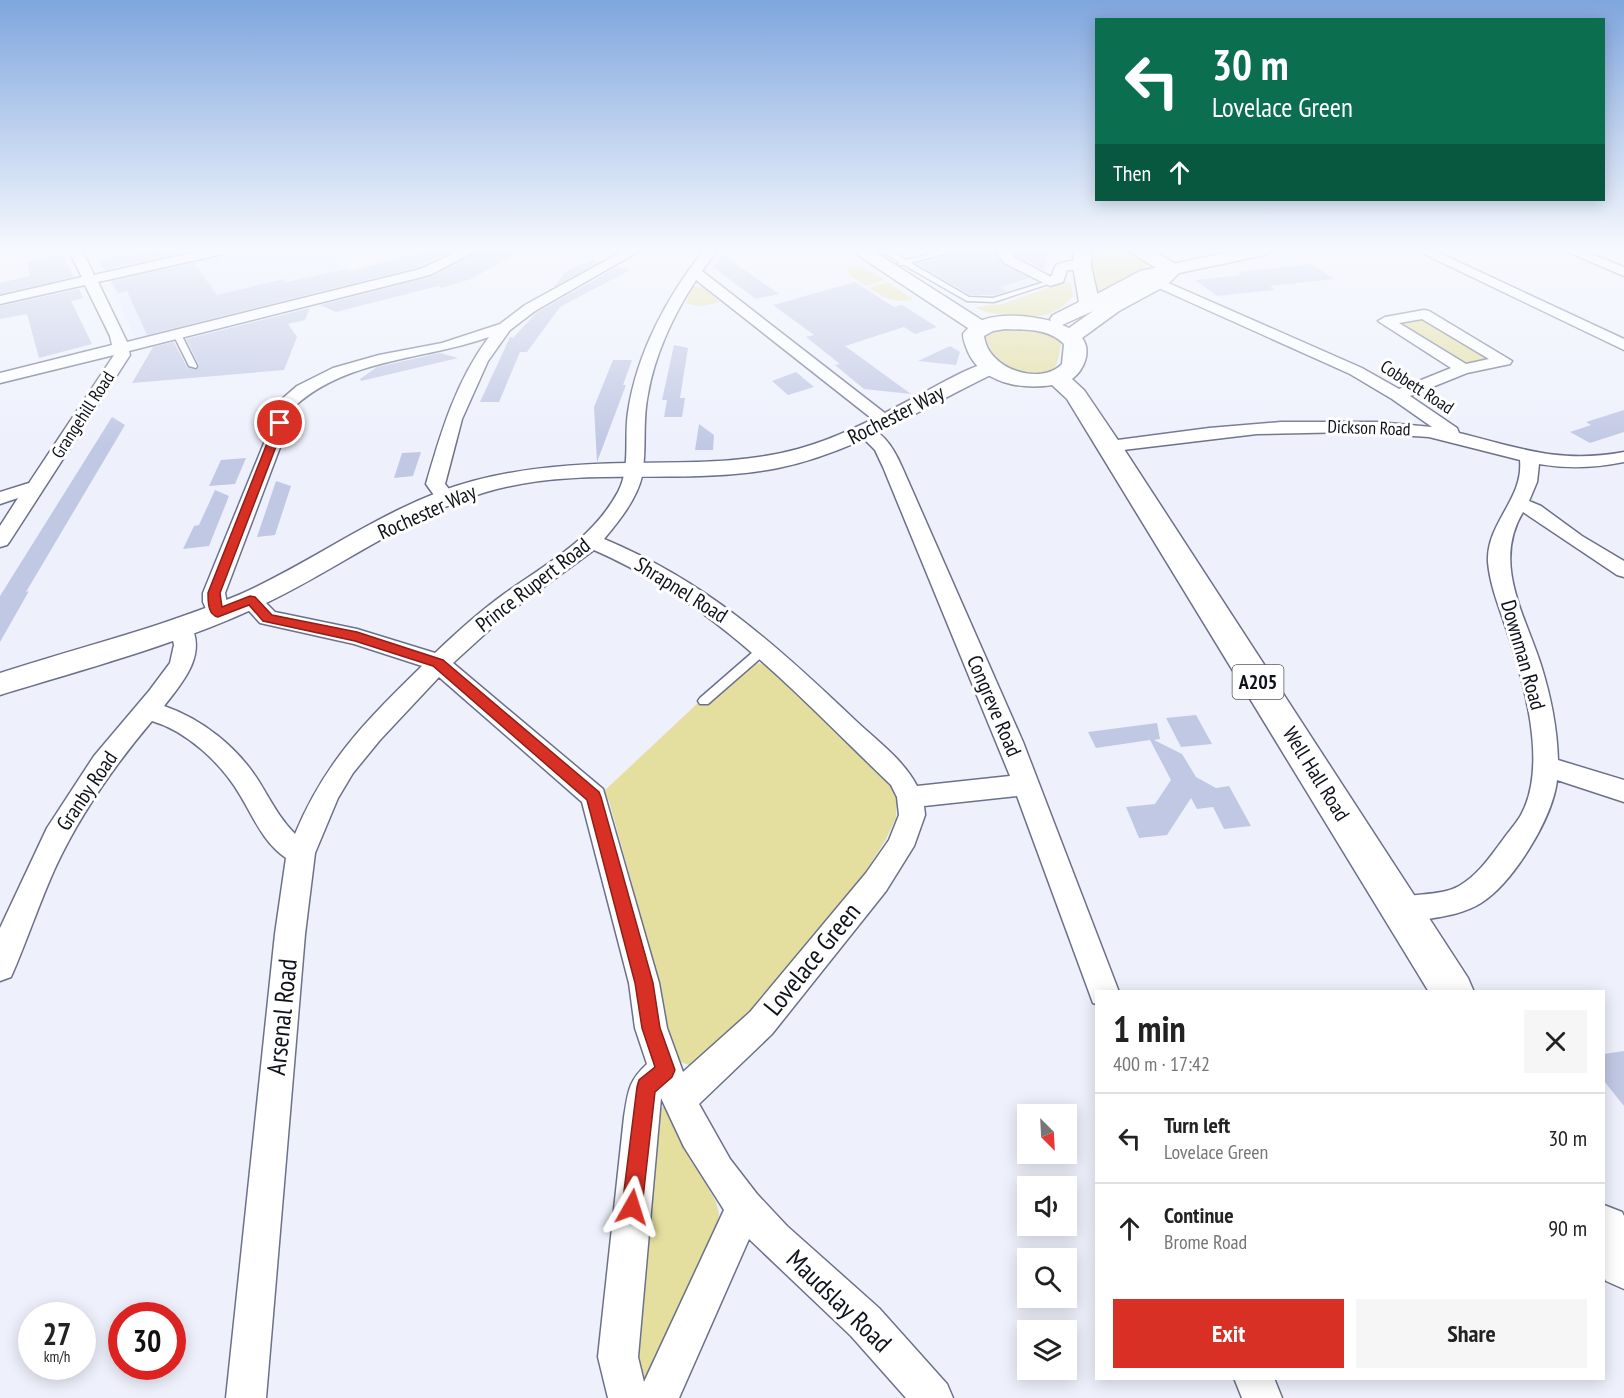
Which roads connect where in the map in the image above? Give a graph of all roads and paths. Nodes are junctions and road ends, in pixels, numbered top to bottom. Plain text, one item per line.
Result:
1 (107, 315) edge
2 (239, 315) edge
3 (520, 315) edge
4 (669, 315) edge
5 (745, 315) edge
6 (966, 315) edge
7 (1070, 315) edge
8 (1100, 315) edge
9 (1244, 315) edge
10 (1417, 315) edge
11 (1426, 315) edge
12 (1565, 315) edge
13 (1041, 325) junction
14 (505, 327) junction
15 (981, 328) junction
16 (177, 334) junction
17 (1070, 337) junction
18 (1622, 341) edge
19 (123, 348) junction
20 (193, 366) dead end
21 (990, 368) junction
22 (1463, 369) junction
23 (0, 378) edge
24 (1057, 378) junction
25 (1398, 395) junction
26 (876, 427) junction
27 (1457, 437) junction
28 (1110, 446) junction
29 (1624, 457) edge
30 (1529, 459) junction
31 (634, 471) junction
32 (35, 487) junction
33 (0, 498) edge
34 (446, 498) junction
35 (1518, 504) junction
36 (0, 541) edge
37 (592, 541) junction
38 (1624, 570) edge
39 (250, 600) junction
40 (218, 613) junction
41 (181, 627) junction
42 (765, 648) junction
43 (438, 663) junction
44 (5, 681) edge
45 (704, 701) dead end
46 (146, 711) junction
47 (1545, 766) junction
48 (1026, 785) junction
49 (1624, 791) edge
50 (910, 797) junction
51 (301, 852) junction
52 (1402, 909) junction
53 (0, 967) edge
54 (1103, 990) edge
55 (1452, 990) edge
56 (671, 1085) junction
57 (744, 1207) junction
58 (1255, 1380) edge
59 (246, 1398) edge
60 (628, 1398) edge
61 (658, 1398) edge
62 (933, 1398) edge
63 (1262, 1398) edge

1 - 19 street, Grangehill Road
2 - 16 street
3 - 14 street
4 - 31 street, Prince Rupert Road
5 - 26 street, Congreve Road
6 - 15 main road
7 - 13 main road
8 - 17 main road
9 - 25 street, Cobbett Road
10 - 22 street
11 - 22 street
12 - 18 street
13 - 15 main road
13 - 17 main road
14 - 34 street
14 - 40 street
15 - 21 main road
16 - 19 street
16 - 20 lane
17 - 24 main road
19 - 23 street
19 - 32 street, Grangehill Road
21 - 24 main road
21 - 26 street, Rochester Way
22 - 25 street
24 - 28 main road, Well Hall Road / A205
25 - 27 street, Cobbett Road
26 - 31 street, Rochester Way
26 - 48 street, Congreve Road
27 - 28 street, Dickson Road
27 - 30 street, Dickson Road
28 - 52 main road, Well Hall Road / A205
29 - 30 street, Dickson Road
30 - 35 street, Downman Road
31 - 34 street, Rochester Way
31 - 37 street, Prince Rupert Road
32 - 33 street
32 - 36 street, Grangehill Road
34 - 39 street, Rochester Way
35 - 38 street
35 - 47 street, Downman Road
37 - 42 street, Shrapnel Road
37 - 43 street, Prince Rupert Road
39 - 40 street, Rochester Way
39 - 43 street
40 - 41 street, Rochester Way
41 - 44 street, Rochester Way
41 - 46 street, Granby Road
42 - 45 lane
42 - 50 street
43 - 51 street, Prince Rupert Road
43 - 56 street
46 - 51 street
46 - 53 street, Granby Road
47 - 49 street
47 - 52 street, Downman Road
48 - 50 street
48 - 54 street, Congreve Road
50 - 56 street, Lovelace Green
51 - 59 street, Arsenal Road
52 - 55 main road, Well Hall Road / A205
56 - 57 street
56 - 60 street, Lovelace Green
57 - 61 street
57 - 62 street, Maudslay Road
58 - 63 street

